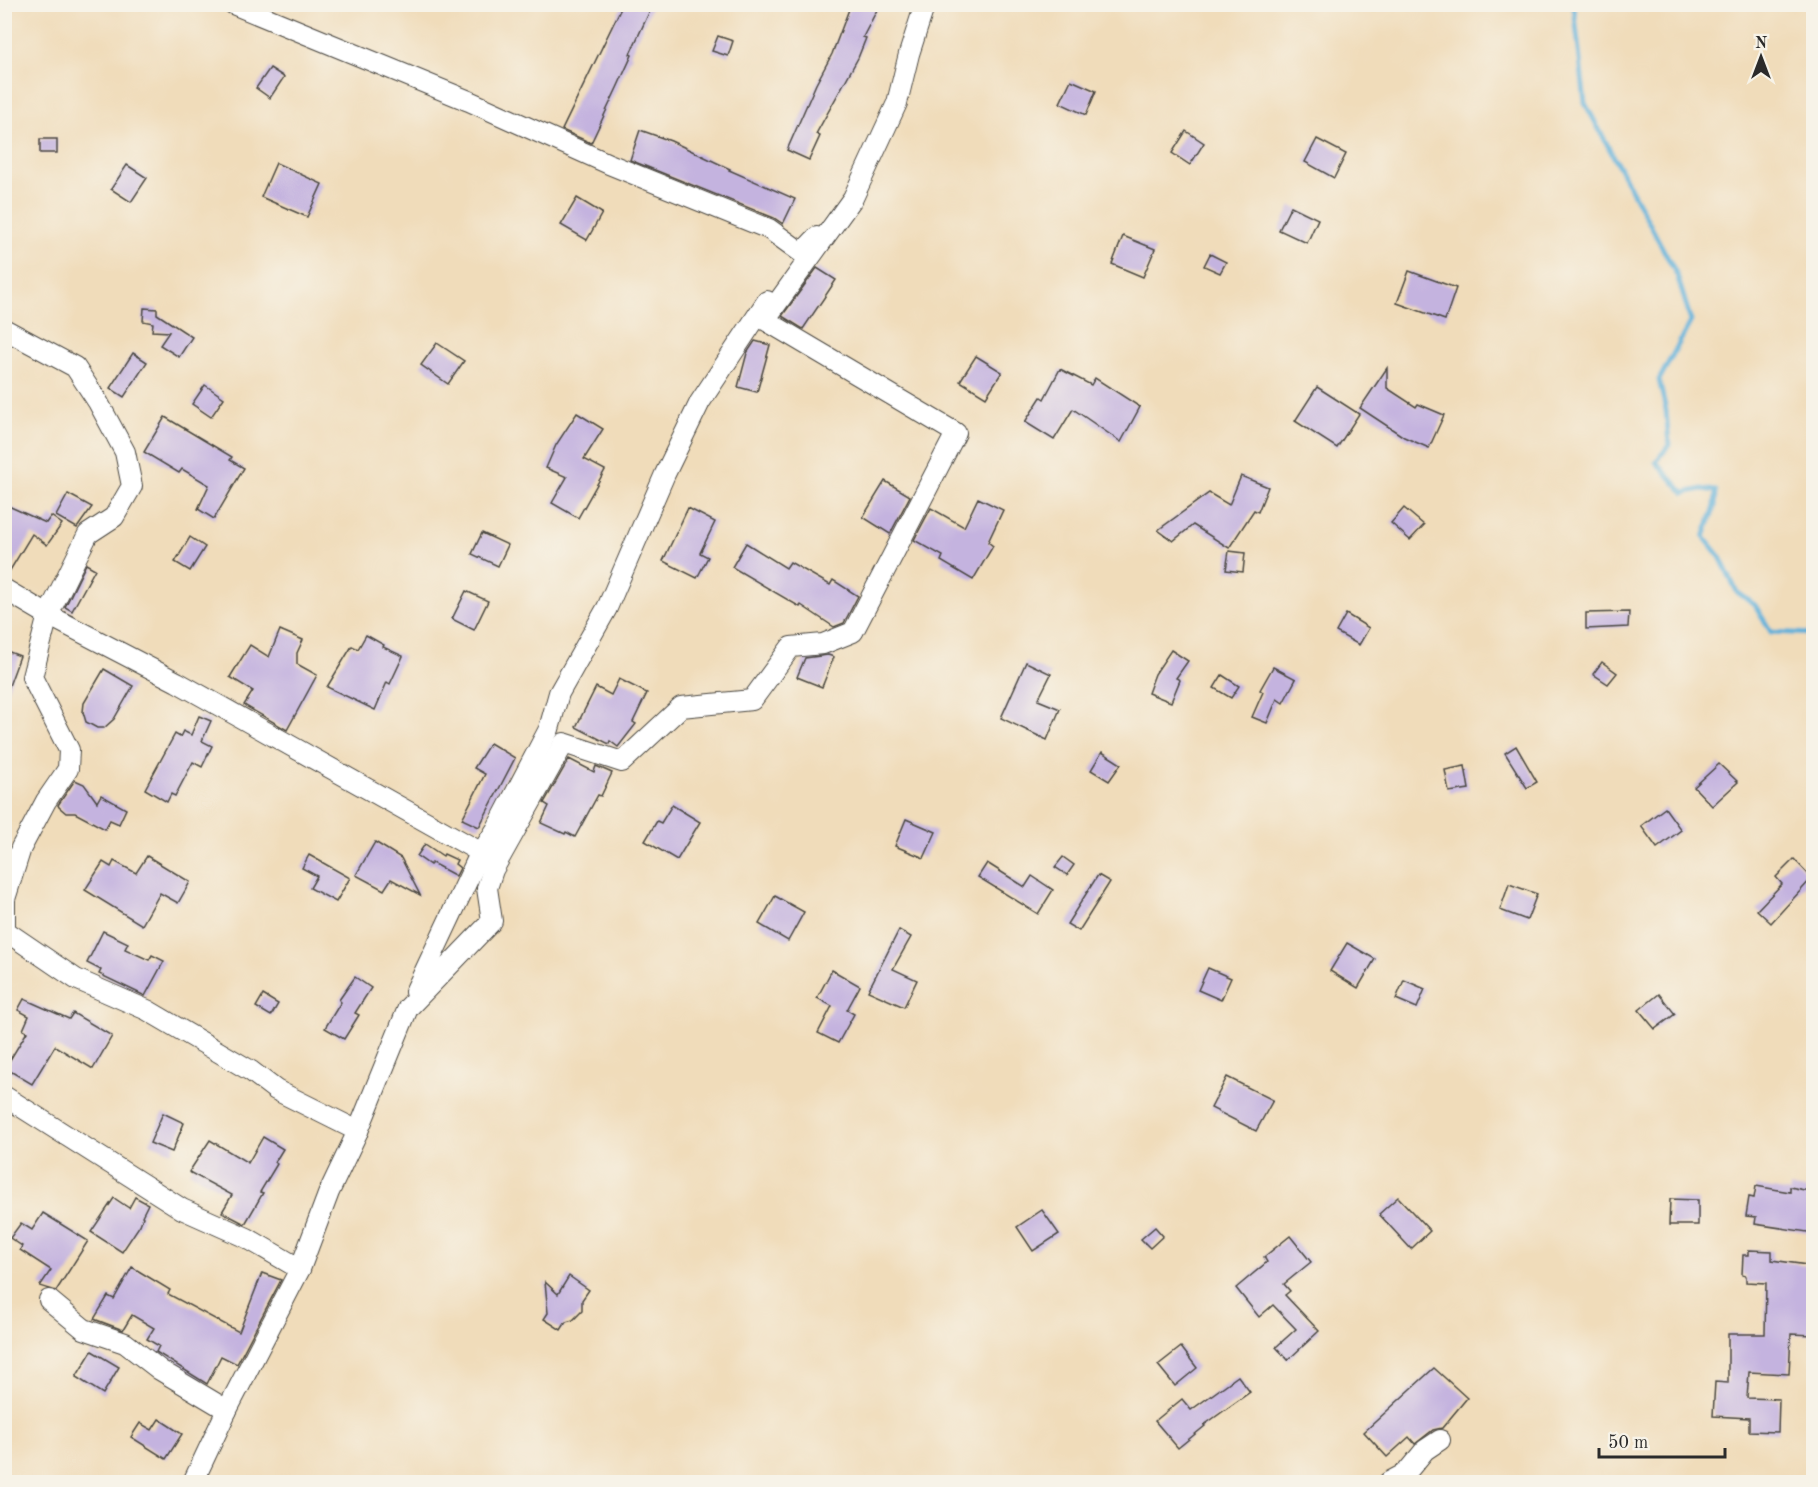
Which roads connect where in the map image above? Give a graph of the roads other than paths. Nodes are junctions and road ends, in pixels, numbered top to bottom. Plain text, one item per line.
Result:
1 (233, 4) edge
2 (925, 4) edge
3 (853, 198) junction
4 (802, 253) junction
5 (4, 328) edge
6 (4, 589) edge
7 (48, 615) junction
8 (482, 853) junction
9 (5, 930) edge
10 (408, 1008) junction
11 (4, 1096) edge
12 (358, 1131) junction
13 (300, 1269) junction
14 (49, 1300) dead end
15 (227, 1410) junction
16 (1440, 1440) dead end
17 (193, 1482) edge
18 (1389, 1482) edge

1 - 4 street
2 - 3 street
3 - 4 street
3 - 10 street
4 - 8 street
5 - 7 street
6 - 7 street
7 - 8 street
7 - 9 street
8 - 10 street
9 - 12 street
10 - 12 street
11 - 13 street
12 - 13 street
13 - 15 street
14 - 15 street
15 - 17 street
16 - 18 street

